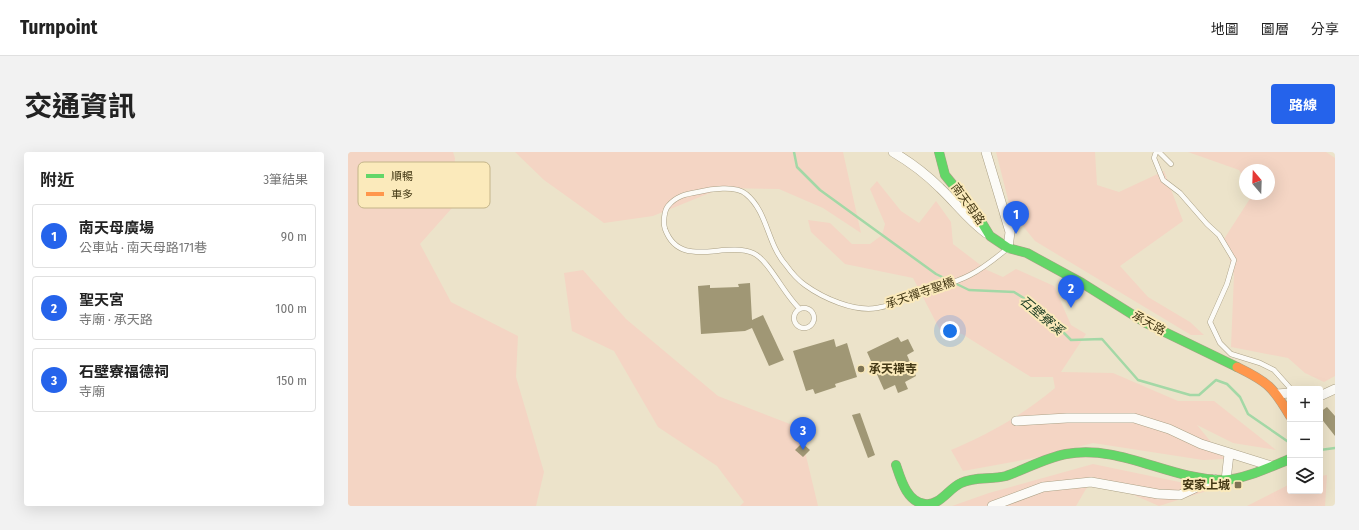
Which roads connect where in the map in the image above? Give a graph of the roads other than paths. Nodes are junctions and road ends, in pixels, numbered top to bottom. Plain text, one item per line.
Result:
1 (893, 152) edge
2 (939, 152) edge
3 (986, 152) edge
4 (1156, 152) edge
5 (1159, 152) edge
6 (1171, 164) dead end
7 (990, 236) junction
8 (1008, 248) junction
9 (800, 309) junction
10 (1288, 386) edge
11 (1335, 389) edge
12 (1287, 393) edge
13 (1277, 394) junction
14 (1323, 395) edge
15 (1287, 411) edge
16 (1016, 421) dead end
17 (1229, 454) junction
18 (1287, 460) edge
19 (896, 465) dead end
20 (1271, 466) junction
21 (1215, 479) junction
22 (1226, 480) junction
23 (992, 506) edge

1 - 7 street
2 - 7 street, 南天母路
3 - 8 street
4 - 10 lane
5 - 6 lane
7 - 8 street, 南天母路
8 - 9 lane, 承天禪寺聖橋
8 - 13 street, 承天路
9 - 9 lane
11 - 14 street
12 - 13 street
13 - 15 street, 承天路
16 - 17 street
17 - 20 street
17 - 22 street
18 - 20 street
19 - 21 street
20 - 22 street
21 - 22 street
21 - 23 street

